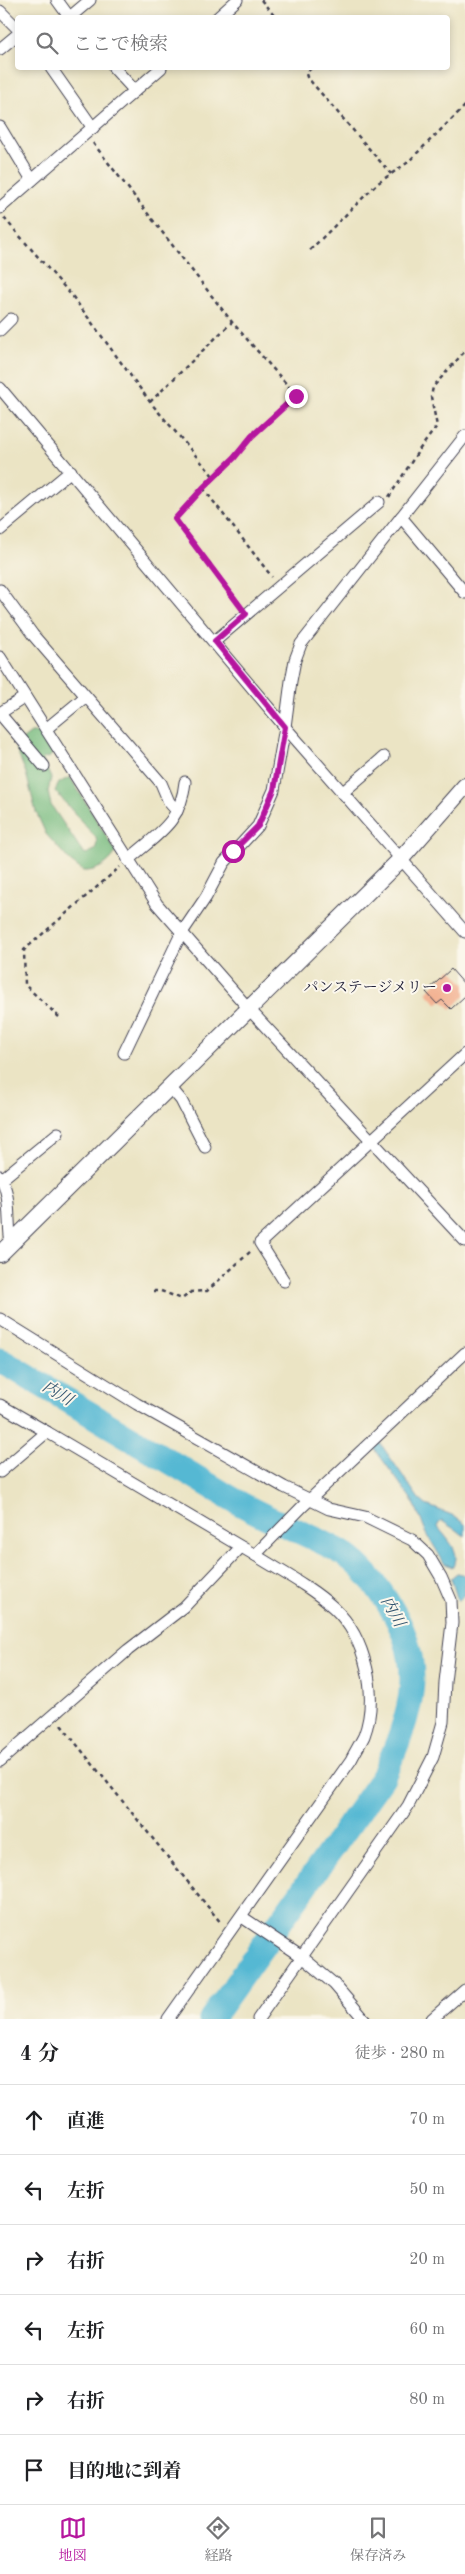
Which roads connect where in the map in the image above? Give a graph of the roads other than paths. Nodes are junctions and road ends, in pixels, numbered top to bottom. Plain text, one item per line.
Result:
1 (57, 0) edge
2 (90, 0) edge
3 (237, 0) edge
4 (0, 11) edge
5 (68, 15) edge
6 (72, 15) edge
7 (220, 15) edge
8 (15, 26) edge
9 (15, 36) edge
10 (0, 49) edge
11 (52, 70) edge
12 (116, 70) edge
13 (159, 70) edge
14 (135, 91) junction
15 (0, 127) edge
16 (89, 132) junction
17 (32, 180) junction
18 (0, 208) edge
19 (11, 319) dead end
20 (0, 330) edge
21 (0, 388) edge
22 (465, 436) edge
23 (71, 471) junction
24 (379, 502) road end
25 (401, 517) junction
26 (0, 530) edge
27 (0, 590) edge
28 (465, 593) edge
29 (215, 641) junction
30 (0, 657) edge
31 (25, 697) junction
32 (85, 697) junction
33 (0, 713) edge
34 (285, 727) junction
35 (46, 730) junction
36 (384, 756) dead end
37 (44, 766) dead end
38 (185, 782) dead end
39 (465, 787) edge
40 (342, 793) junction
41 (177, 811) junction
42 (128, 860) junction
43 (400, 860) junction
44 (465, 932) edge
45 (181, 934) junction
46 (249, 1009) junction
47 (124, 1054) dead end
48 (465, 1054) edge
49 (170, 1087) junction
50 (58, 1133) dead end
51 (372, 1141) junction
52 (205, 1147) dead end
53 (1, 1178) edge
54 (465, 1242) edge
55 (6, 1249) edge
56 (284, 1281) dead end
57 (0, 1319) edge
58 (465, 1353) edge
59 (0, 1405) edge
60 (47, 1432) junction
61 (0, 1472) edge
62 (306, 1502) junction
63 (241, 1547) junction
64 (257, 1552) junction
65 (0, 1761) edge
66 (246, 1919) junction
67 (299, 1955) junction
68 (465, 1990) edge
69 (168, 2019) edge
70 (258, 2019) edge
71 (364, 2019) edge
72 (432, 2019) edge

1 - 5 street
2 - 6 street
3 - 7 street
4 - 8 street
9 - 10 street
11 - 16 street
12 - 14 street
13 - 14 street
14 - 16 street
15 - 17 street
16 - 17 street
17 - 18 street
19 - 20 street
21 - 23 street
22 - 25 street
23 - 26 street
23 - 29 street
24 - 29 street
25 - 28 street
25 - 34 street
27 - 32 street
29 - 34 street
30 - 31 street
31 - 33 street
31 - 35 street
32 - 35 street
32 - 41 street
33 - 37 street
34 - 40 street
34 - 45 street
35 - 42 street
36 - 40 street
38 - 41 street
39 - 43 street
40 - 43 street
41 - 42 street
42 - 45 street
43 - 44 street
43 - 46 street
45 - 46 street
45 - 47 street
46 - 49 street
46 - 51 street
48 - 51 street
49 - 52 street
49 - 55 street
50 - 53 street
51 - 54 street
51 - 56 street
53 - 55 street
57 - 62 street
58 - 62 street
59 - 60 street
60 - 61 street
60 - 63 street
62 - 64 street
62 - 67 street
63 - 64 street
63 - 65 street
64 - 66 street
66 - 67 street
66 - 69 street
67 - 70 street
67 - 71 street
68 - 72 street

